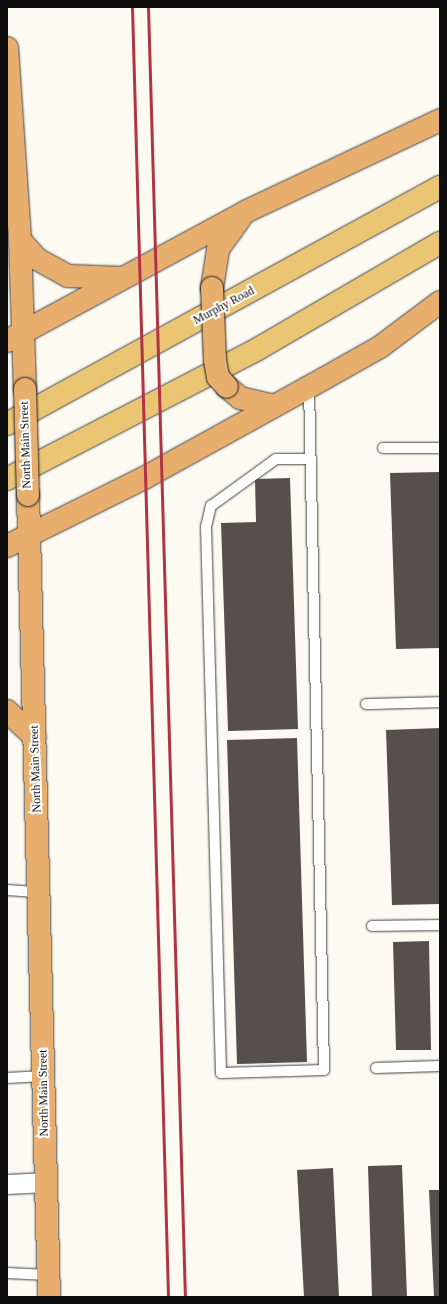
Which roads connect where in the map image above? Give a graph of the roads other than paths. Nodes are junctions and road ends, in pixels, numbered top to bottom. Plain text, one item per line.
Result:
1 (7, 48) edge
2 (440, 120) edge
3 (440, 187) edge
4 (247, 211) junction
5 (20, 240) junction
6 (440, 243) edge
7 (7, 264) edge
8 (124, 278) junction
9 (440, 302) edge
10 (14, 337) edge
11 (309, 387) junction
12 (274, 406) junction
13 (7, 424) edge
14 (383, 448) dead end
15 (440, 448) edge
16 (310, 459) junction
17 (7, 479) edge
18 (30, 536) junction
19 (7, 546) edge
20 (440, 702) edge
21 (366, 704) dead end
22 (7, 711) edge
23 (35, 736) junction
24 (7, 890) edge
25 (39, 892) junction
26 (440, 925) edge
27 (372, 926) dead end
28 (440, 1066) edge
29 (376, 1068) dead end
30 (44, 1076) junction
31 (7, 1078) edge
32 (46, 1182) junction
33 (7, 1184) edge
34 (7, 1274) edge
35 (48, 1275) junction
36 (49, 1297) edge

1 - 5 highway, North Main Street
2 - 4 highway
3 - 13 main road, Murphy Road
4 - 8 highway
4 - 12 highway, bridge
5 - 7 highway
5 - 8 highway
5 - 10 highway, North Main Street
6 - 17 main road
8 - 10 highway
9 - 11 highway
10 - 18 highway, North Main Street, bridge
11 - 12 highway
11 - 16 lane
12 - 18 highway
14 - 15 lane
16 - 16 lane
18 - 19 highway
18 - 23 highway, North Main Street
20 - 21 lane
22 - 23 highway
23 - 25 highway, North Main Street
24 - 25 lane
25 - 30 highway, North Main Street
26 - 27 lane
28 - 29 lane
30 - 31 lane
30 - 32 highway, North Main Street
32 - 33 street
32 - 35 highway, North Main Street
34 - 35 lane
35 - 36 highway, North Main Street

